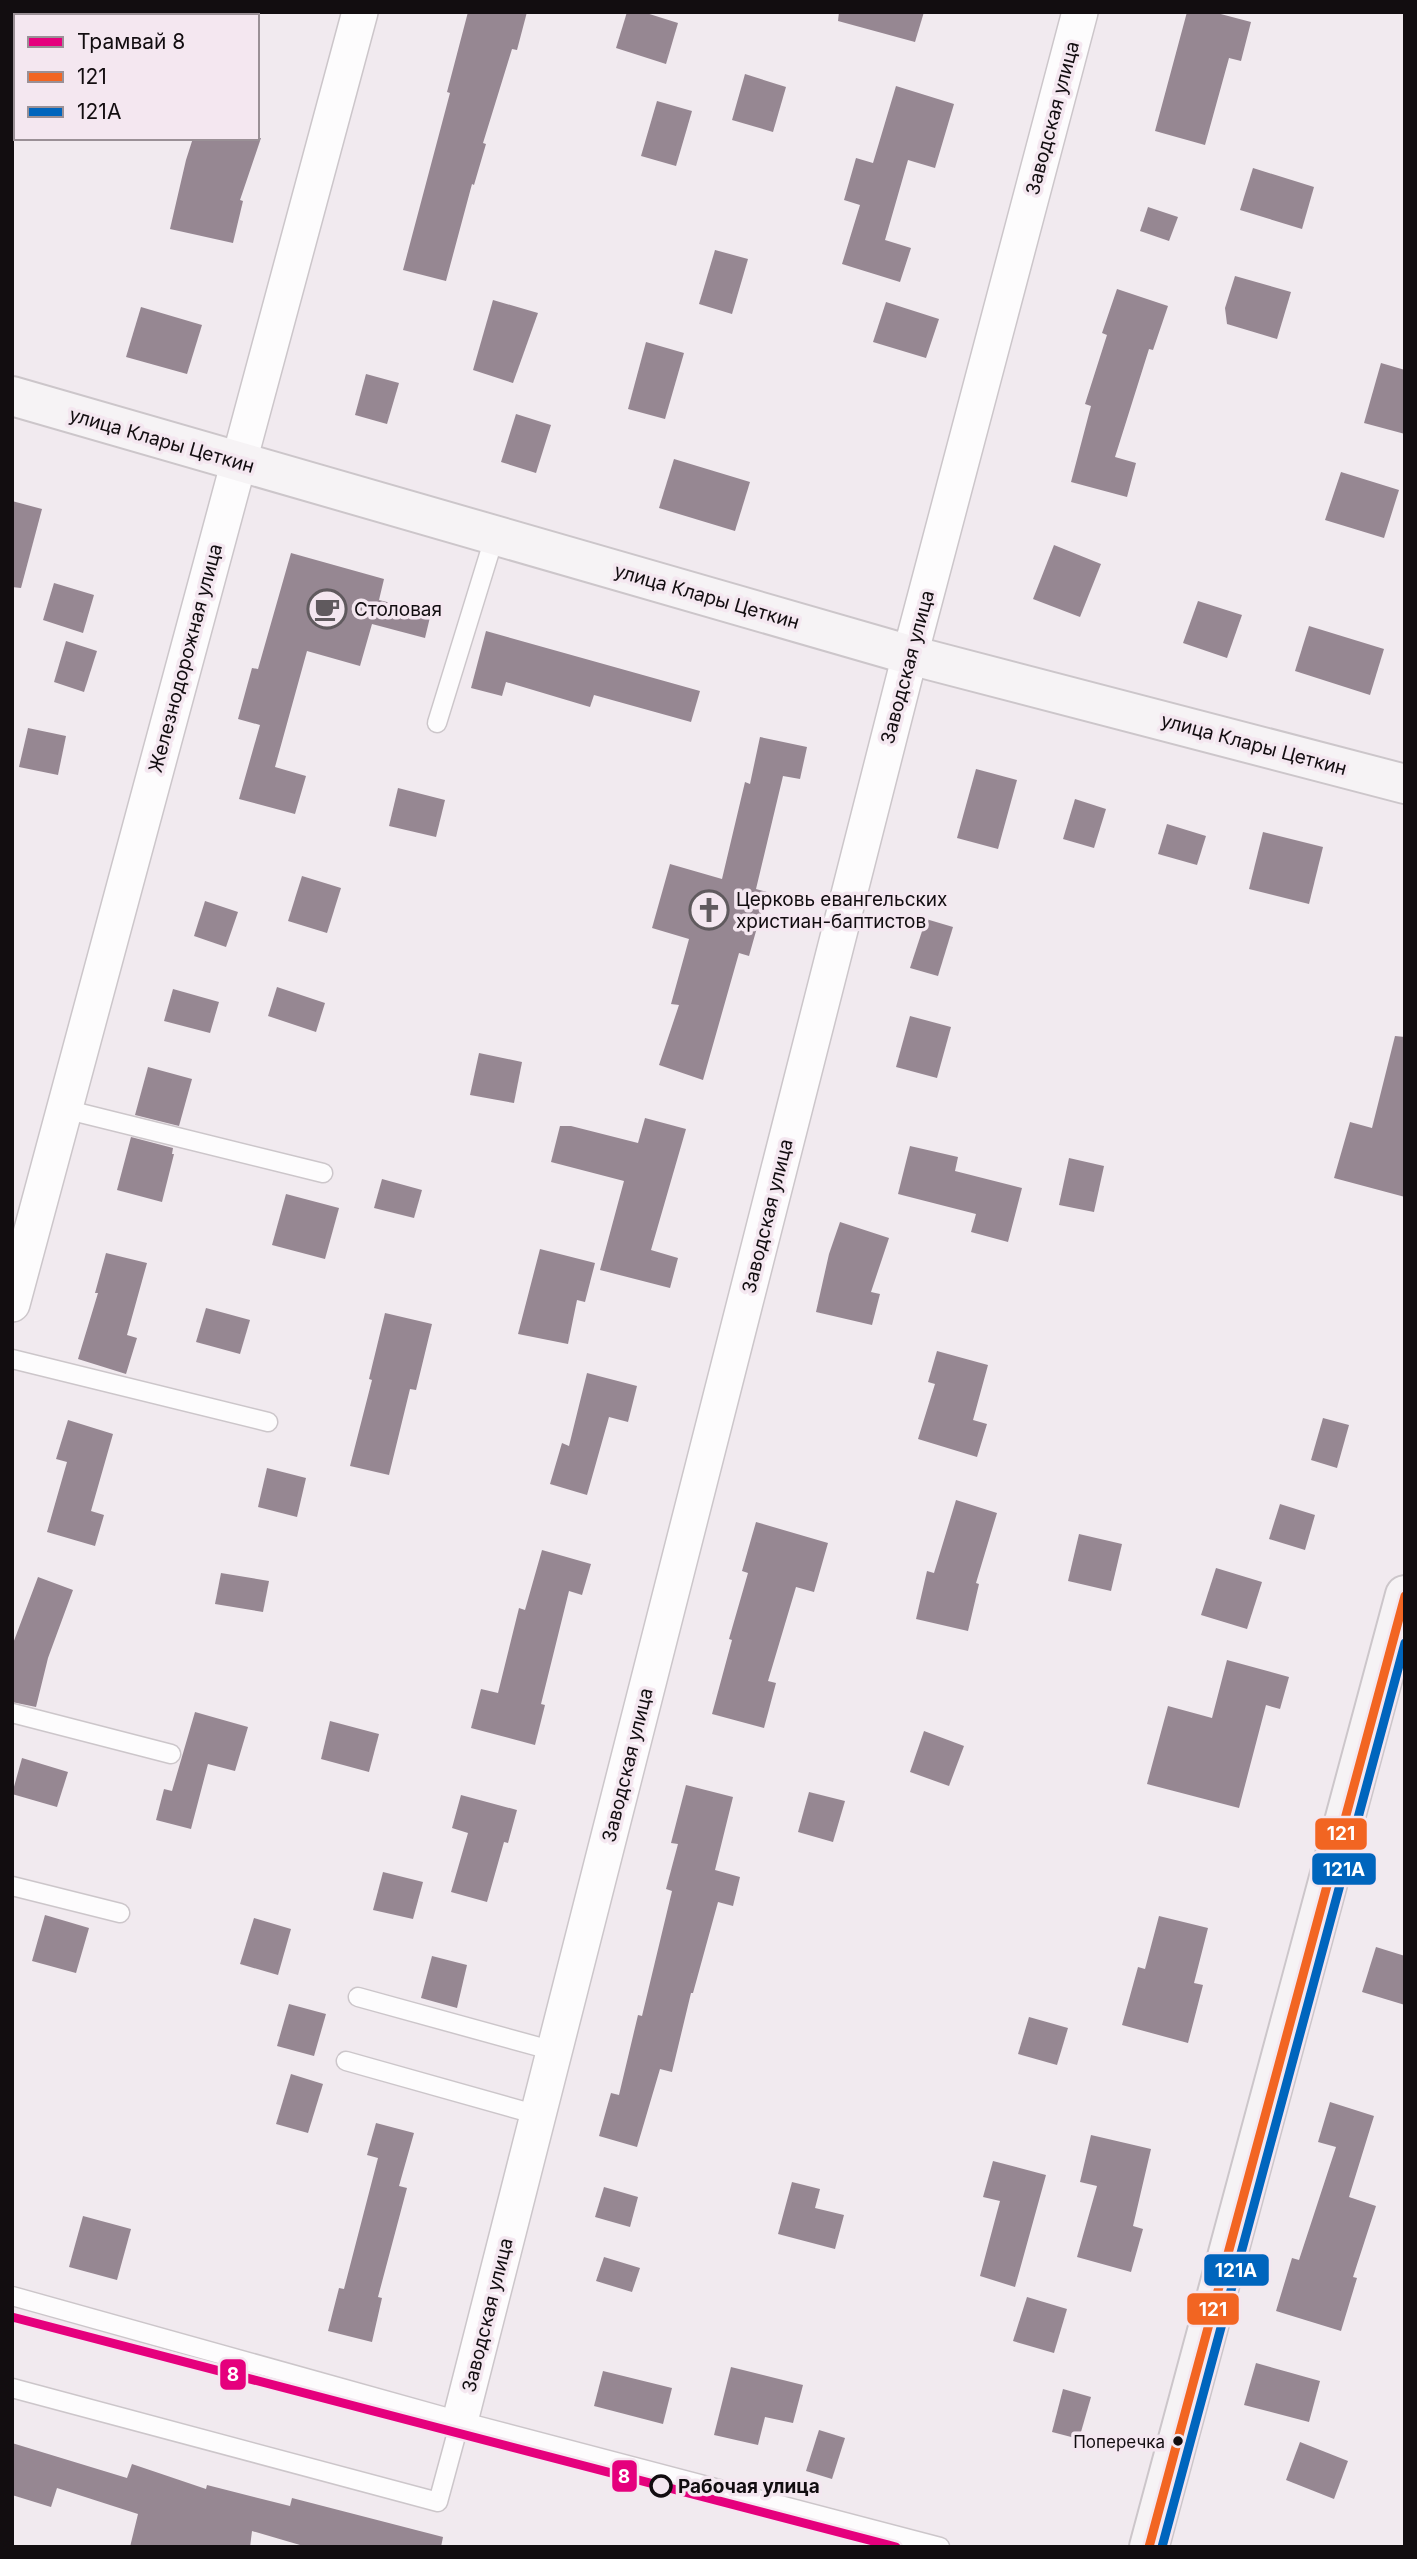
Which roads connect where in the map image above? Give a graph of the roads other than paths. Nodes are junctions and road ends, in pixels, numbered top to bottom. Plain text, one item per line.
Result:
1 (360, 12) edge
2 (1080, 12) edge
3 (12, 396) edge
4 (237, 461) junction
5 (495, 535) junction
6 (910, 654) junction
7 (437, 723) dead end
8 (1405, 784) edge
9 (64, 1109) junction
10 (323, 1173) dead end
11 (12, 1304) edge
12 (12, 1359) edge
13 (268, 1422) dead end
14 (1405, 1595) edge
15 (12, 1713) edge
16 (170, 1754) dead end
17 (12, 1886) edge
18 (120, 1913) dead end
19 (358, 1997) dead end
20 (554, 2051) junction
21 (346, 2061) dead end
22 (538, 2115) junction
23 (12, 2296) edge
24 (12, 2388) edge
25 (460, 2421) junction
26 (940, 2547) edge
27 (1149, 2547) edge

1 - 4 street, Железнодорожная улица
2 - 6 street, Заводская улица
3 - 4 street, улица Клары Цеткин
4 - 5 street, улица Клары Цеткин
4 - 9 street, Железнодорожная улица
5 - 6 street, улица Клары Цеткин
5 - 7 lane
6 - 8 street, улица Клары Цеткин
6 - 20 street, Заводская улица
9 - 10 lane
9 - 11 street, Железнодорожная улица
12 - 13 lane
14 - 27 street
15 - 16 lane
17 - 18 lane
19 - 20 lane
20 - 22 street, Заводская улица
21 - 22 lane
22 - 25 street, Заводская улица
23 - 25 lane
24 - 25 lane
25 - 26 lane

